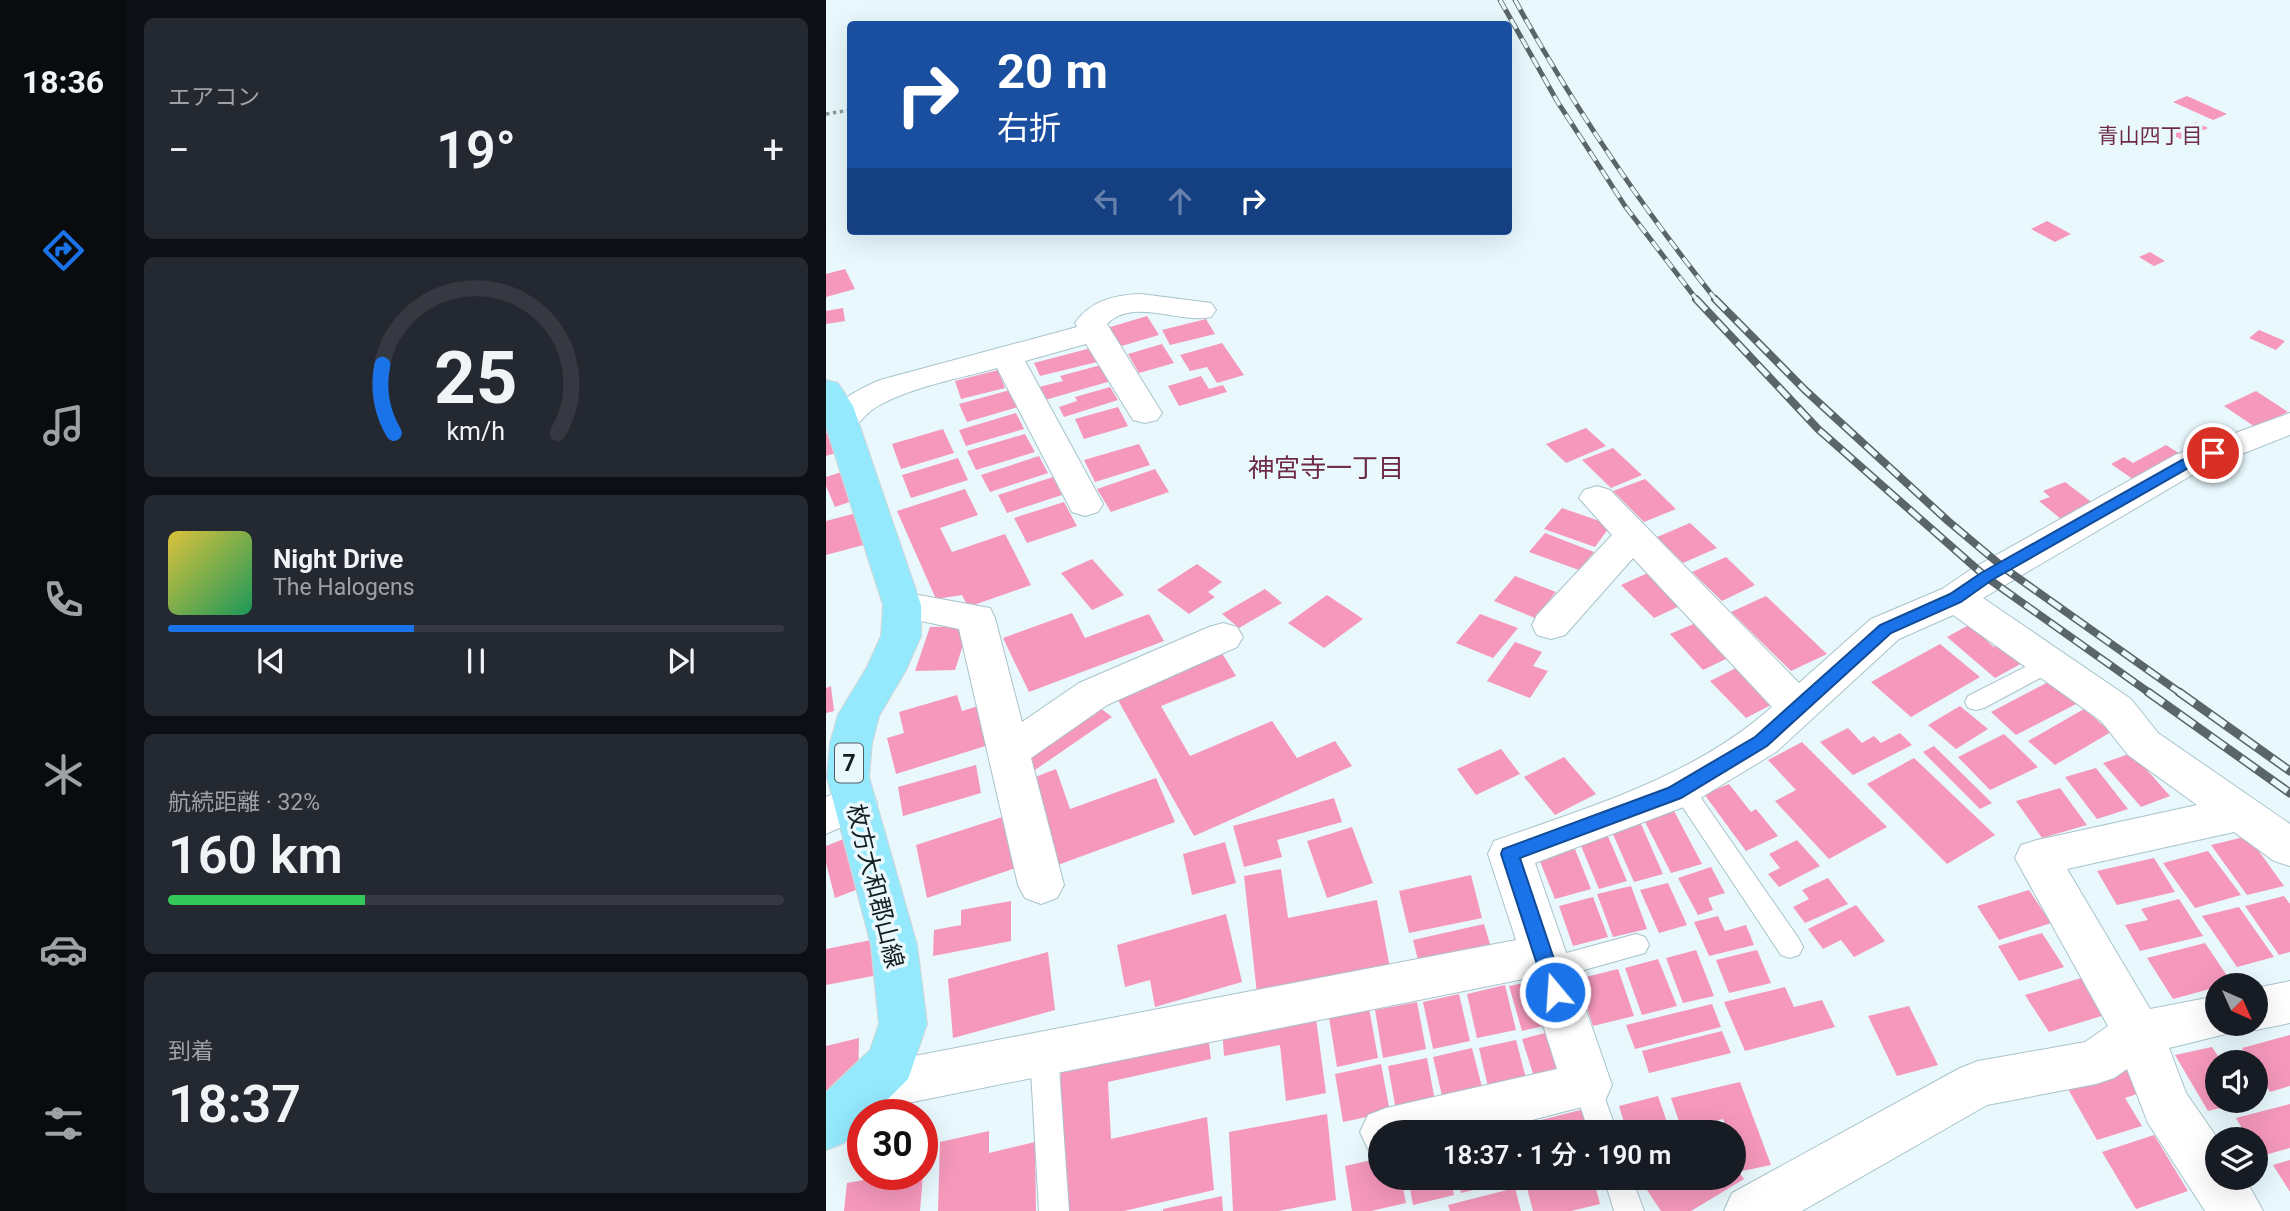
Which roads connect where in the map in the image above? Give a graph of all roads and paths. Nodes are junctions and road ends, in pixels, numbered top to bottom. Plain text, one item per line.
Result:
1 (847, 110) edge
2 (826, 114) edge
3 (1200, 310) dead end
4 (1094, 332) junction
5 (1006, 355) junction
6 (832, 407) edge
7 (1145, 413) dead end
8 (2290, 423) edge
9 (1597, 498) dead end
10 (1085, 504) dead end
11 (1633, 535) junction
12 (1956, 598) junction
13 (902, 605) junction
14 (1551, 625) dead end
15 (1223, 637) dead end
16 (2049, 663) junction
17 (1976, 702) dead end
18 (1798, 708) junction
19 (1009, 752) junction
20 (1682, 788) junction
21 (840, 810) edge
22 (2240, 813) junction
23 (2290, 848) edge
24 (1041, 885) dead end
25 (1636, 945) dead end
26 (1790, 947) dead end
27 (1546, 962) junction
28 (2290, 1002) edge
29 (2268, 1007) edge
30 (2205, 1019) edge
31 (2138, 1033) junction
32 (1044, 1053) junction
33 (1587, 1085) junction
34 (868, 1088) junction
35 (1438, 1120) edge
36 (1599, 1120) edge
37 (826, 1126) edge
38 (1622, 1190) edge
39 (1054, 1211) edge
40 (1629, 1211) edge
41 (1751, 1211) edge
42 (2235, 1211) edge

1 - 2 path
3 - 4 street
4 - 5 street
4 - 7 street
5 - 6 street
5 - 10 street
6 - 13 main road, 枚方大和郡山線 / 7
8 - 12 street
9 - 11 street
11 - 14 street
11 - 18 street
12 - 16 street
12 - 18 street
13 - 19 street
13 - 21 main road, 枚方大和郡山線 / 7
15 - 19 street
16 - 17 lane
16 - 22 street
18 - 20 street
19 - 24 street
20 - 26 lane
20 - 27 street
21 - 34 main road, 枚方大和郡山線 / 7
22 - 23 street
22 - 31 street
25 - 27 lane
27 - 32 street
27 - 33 street
28 - 29 street
30 - 31 street
31 - 41 street
31 - 42 street
32 - 34 street
32 - 39 lane
33 - 35 street
33 - 36 lane
34 - 37 main road, 枚方大和郡山線 / 7
38 - 40 lane

